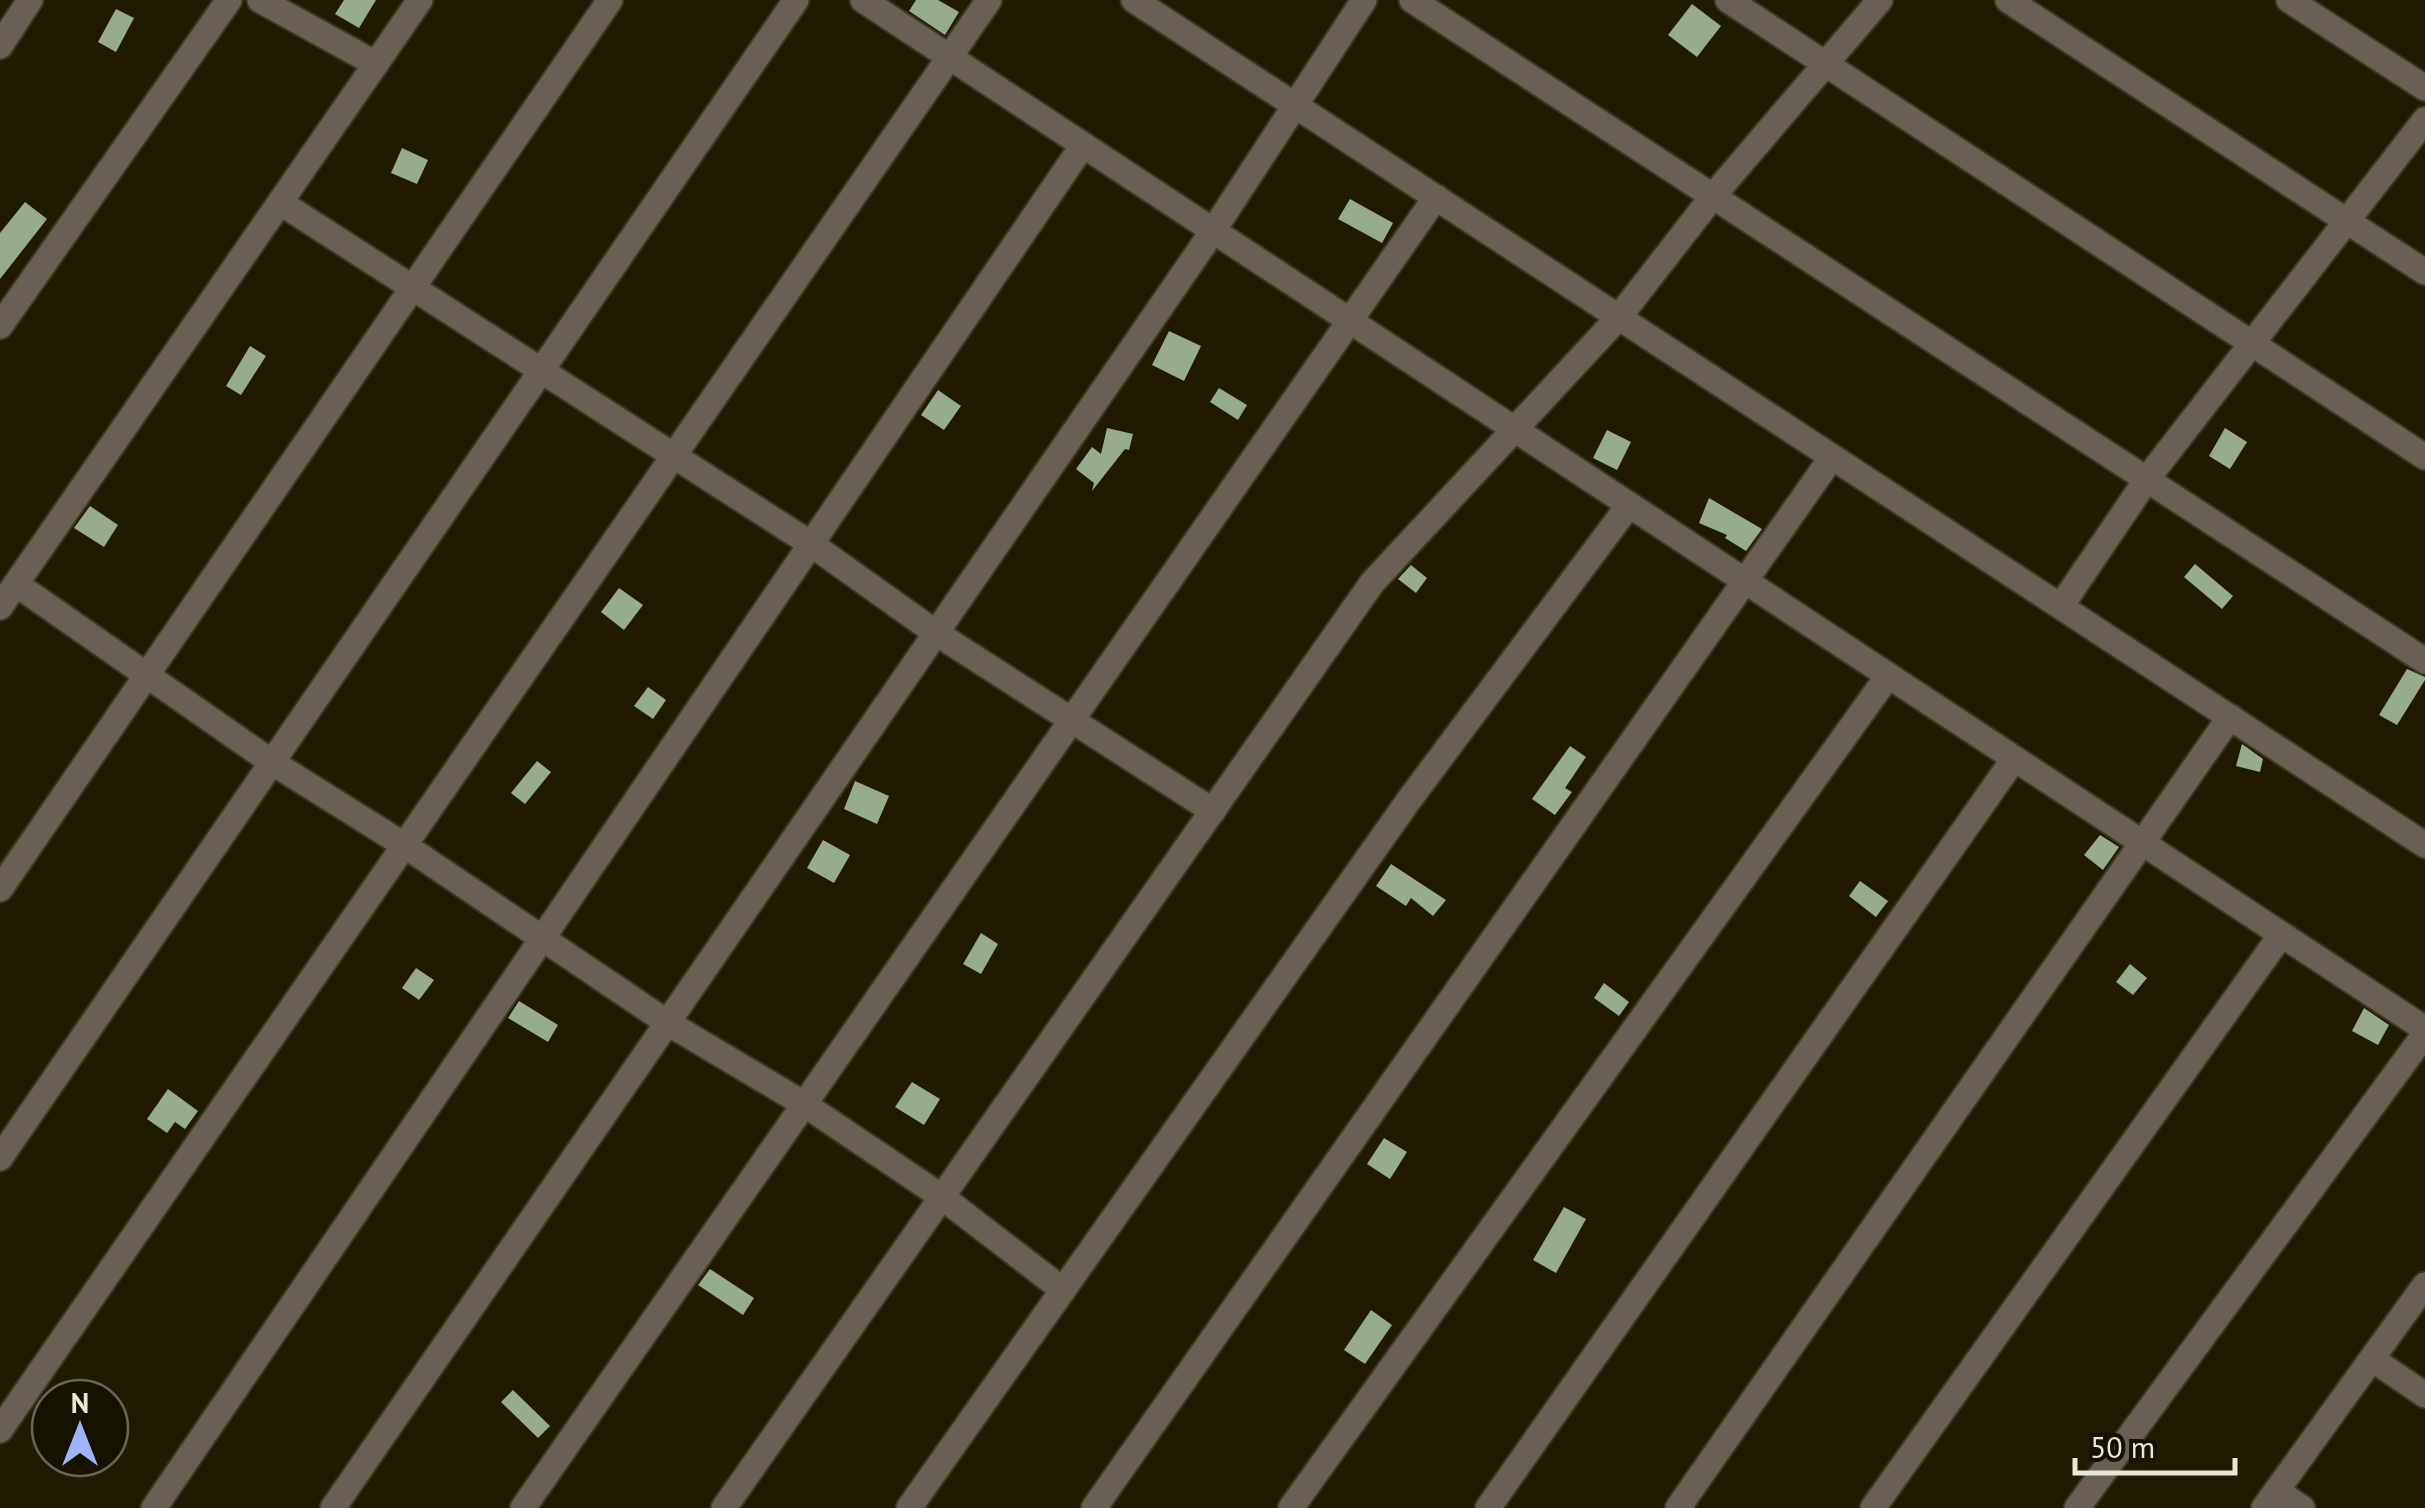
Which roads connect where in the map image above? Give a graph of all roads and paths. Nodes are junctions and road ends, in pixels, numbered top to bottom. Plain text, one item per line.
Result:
1 (30, 0) edge
2 (229, 0) edge
3 (260, 0) edge
4 (420, 0) edge
5 (610, 0) edge
6 (796, 0) edge
7 (862, 0) edge
8 (989, 0) edge
9 (1134, 0) edge
10 (1364, 0) edge
11 (1412, 0) edge
12 (1728, 0) edge
13 (1880, 0) edge
14 (2008, 0) edge
15 (2289, 0) edge
16 (0, 46) edge
17 (950, 57) junction
18 (376, 64) junction
19 (1826, 64) junction
20 (2425, 88) edge
21 (1294, 105) junction
22 (2425, 120) edge
23 (1083, 145) junction
24 (1713, 196) junction
25 (1436, 197) junction
26 (282, 203) junction
27 (2346, 220) junction
28 (1213, 232) junction
29 (2425, 272) edge
30 (411, 286) junction
31 (1619, 317) junction
32 (1350, 321) junction
33 (0, 326) edge
34 (2251, 342) junction
35 (542, 372) junction
36 (1516, 430) junction
37 (674, 456) junction
38 (1832, 456) junction
39 (2425, 457) edge
40 (2147, 479) junction
41 (1629, 505) junction
42 (811, 544) junction
43 (1745, 581) junction
44 (16, 584) junction
45 (2061, 606) junction
46 (0, 608) edge
47 (936, 633) junction
48 (2425, 660) edge
49 (146, 674) junction
50 (1888, 676) junction
51 (2230, 717) junction
52 (1072, 720) junction
53 (2014, 758) junction
54 (270, 761) junction
55 (1212, 811) junction
56 (2142, 843) junction
57 (404, 845) junction
58 (2425, 845) edge
59 (0, 888) edge
60 (2281, 934) junction
61 (542, 939) junction
62 (668, 1023) junction
63 (2425, 1032) edge
64 (804, 1104) junction
65 (0, 1158) edge
66 (942, 1198) junction
67 (2425, 1285) edge
68 (1062, 1290) junction
69 (2372, 1359) junction
70 (2425, 1395) edge
71 (0, 1430) edge
72 (2271, 1500) edge
73 (154, 1508) edge
74 (333, 1508) edge
75 (523, 1508) edge
76 (724, 1508) edge
77 (908, 1508) edge
78 (1094, 1508) edge
79 (1291, 1508) edge
80 (1488, 1508) edge
81 (1678, 1508) edge
82 (1873, 1508) edge
83 (2077, 1508) edge
84 (2302, 1508) edge

1 - 16 street
2 - 33 street
3 - 18 street
4 - 18 street
5 - 30 street
6 - 35 street
7 - 17 street
8 - 17 street
9 - 21 street
10 - 21 street
11 - 24 street
12 - 19 street
13 - 19 street
14 - 27 street
15 - 20 street
17 - 23 street
17 - 37 street
18 - 26 street
19 - 24 street
19 - 34 street
21 - 25 street
21 - 28 street
22 - 27 street
23 - 28 street
23 - 42 street
24 - 31 street
24 - 40 street
25 - 31 street
25 - 32 street
26 - 30 street
26 - 44 street
27 - 29 street
27 - 34 street
28 - 32 street
28 - 47 street
30 - 35 street
30 - 49 street
31 - 36 street
31 - 38 street
32 - 36 street
32 - 52 street
34 - 39 street
34 - 40 street
35 - 37 street
35 - 54 street
36 - 41 street
36 - 55 street
37 - 42 street
37 - 57 street
38 - 43 street
38 - 45 street
40 - 45 street
40 - 48 street
41 - 43 street
41 - 68 street
42 - 47 street
42 - 61 street
43 - 50 street
43 - 78 street
44 - 46 street
44 - 49 street
45 - 51 street
47 - 52 street
47 - 62 street
49 - 54 street
49 - 59 street
50 - 53 street
50 - 79 street
51 - 56 street
51 - 58 street
52 - 55 street
52 - 64 street
53 - 56 street
53 - 80 street
54 - 57 street
54 - 65 street
55 - 66 street
56 - 60 street
56 - 81 street
57 - 61 street
57 - 71 street
60 - 63 street
60 - 82 street
61 - 62 street
61 - 73 street
62 - 64 street
62 - 74 street
63 - 83 street
64 - 66 street
64 - 75 street
66 - 68 street
66 - 76 street
67 - 69 street
68 - 77 street
69 - 70 street
69 - 72 street
72 - 84 street

